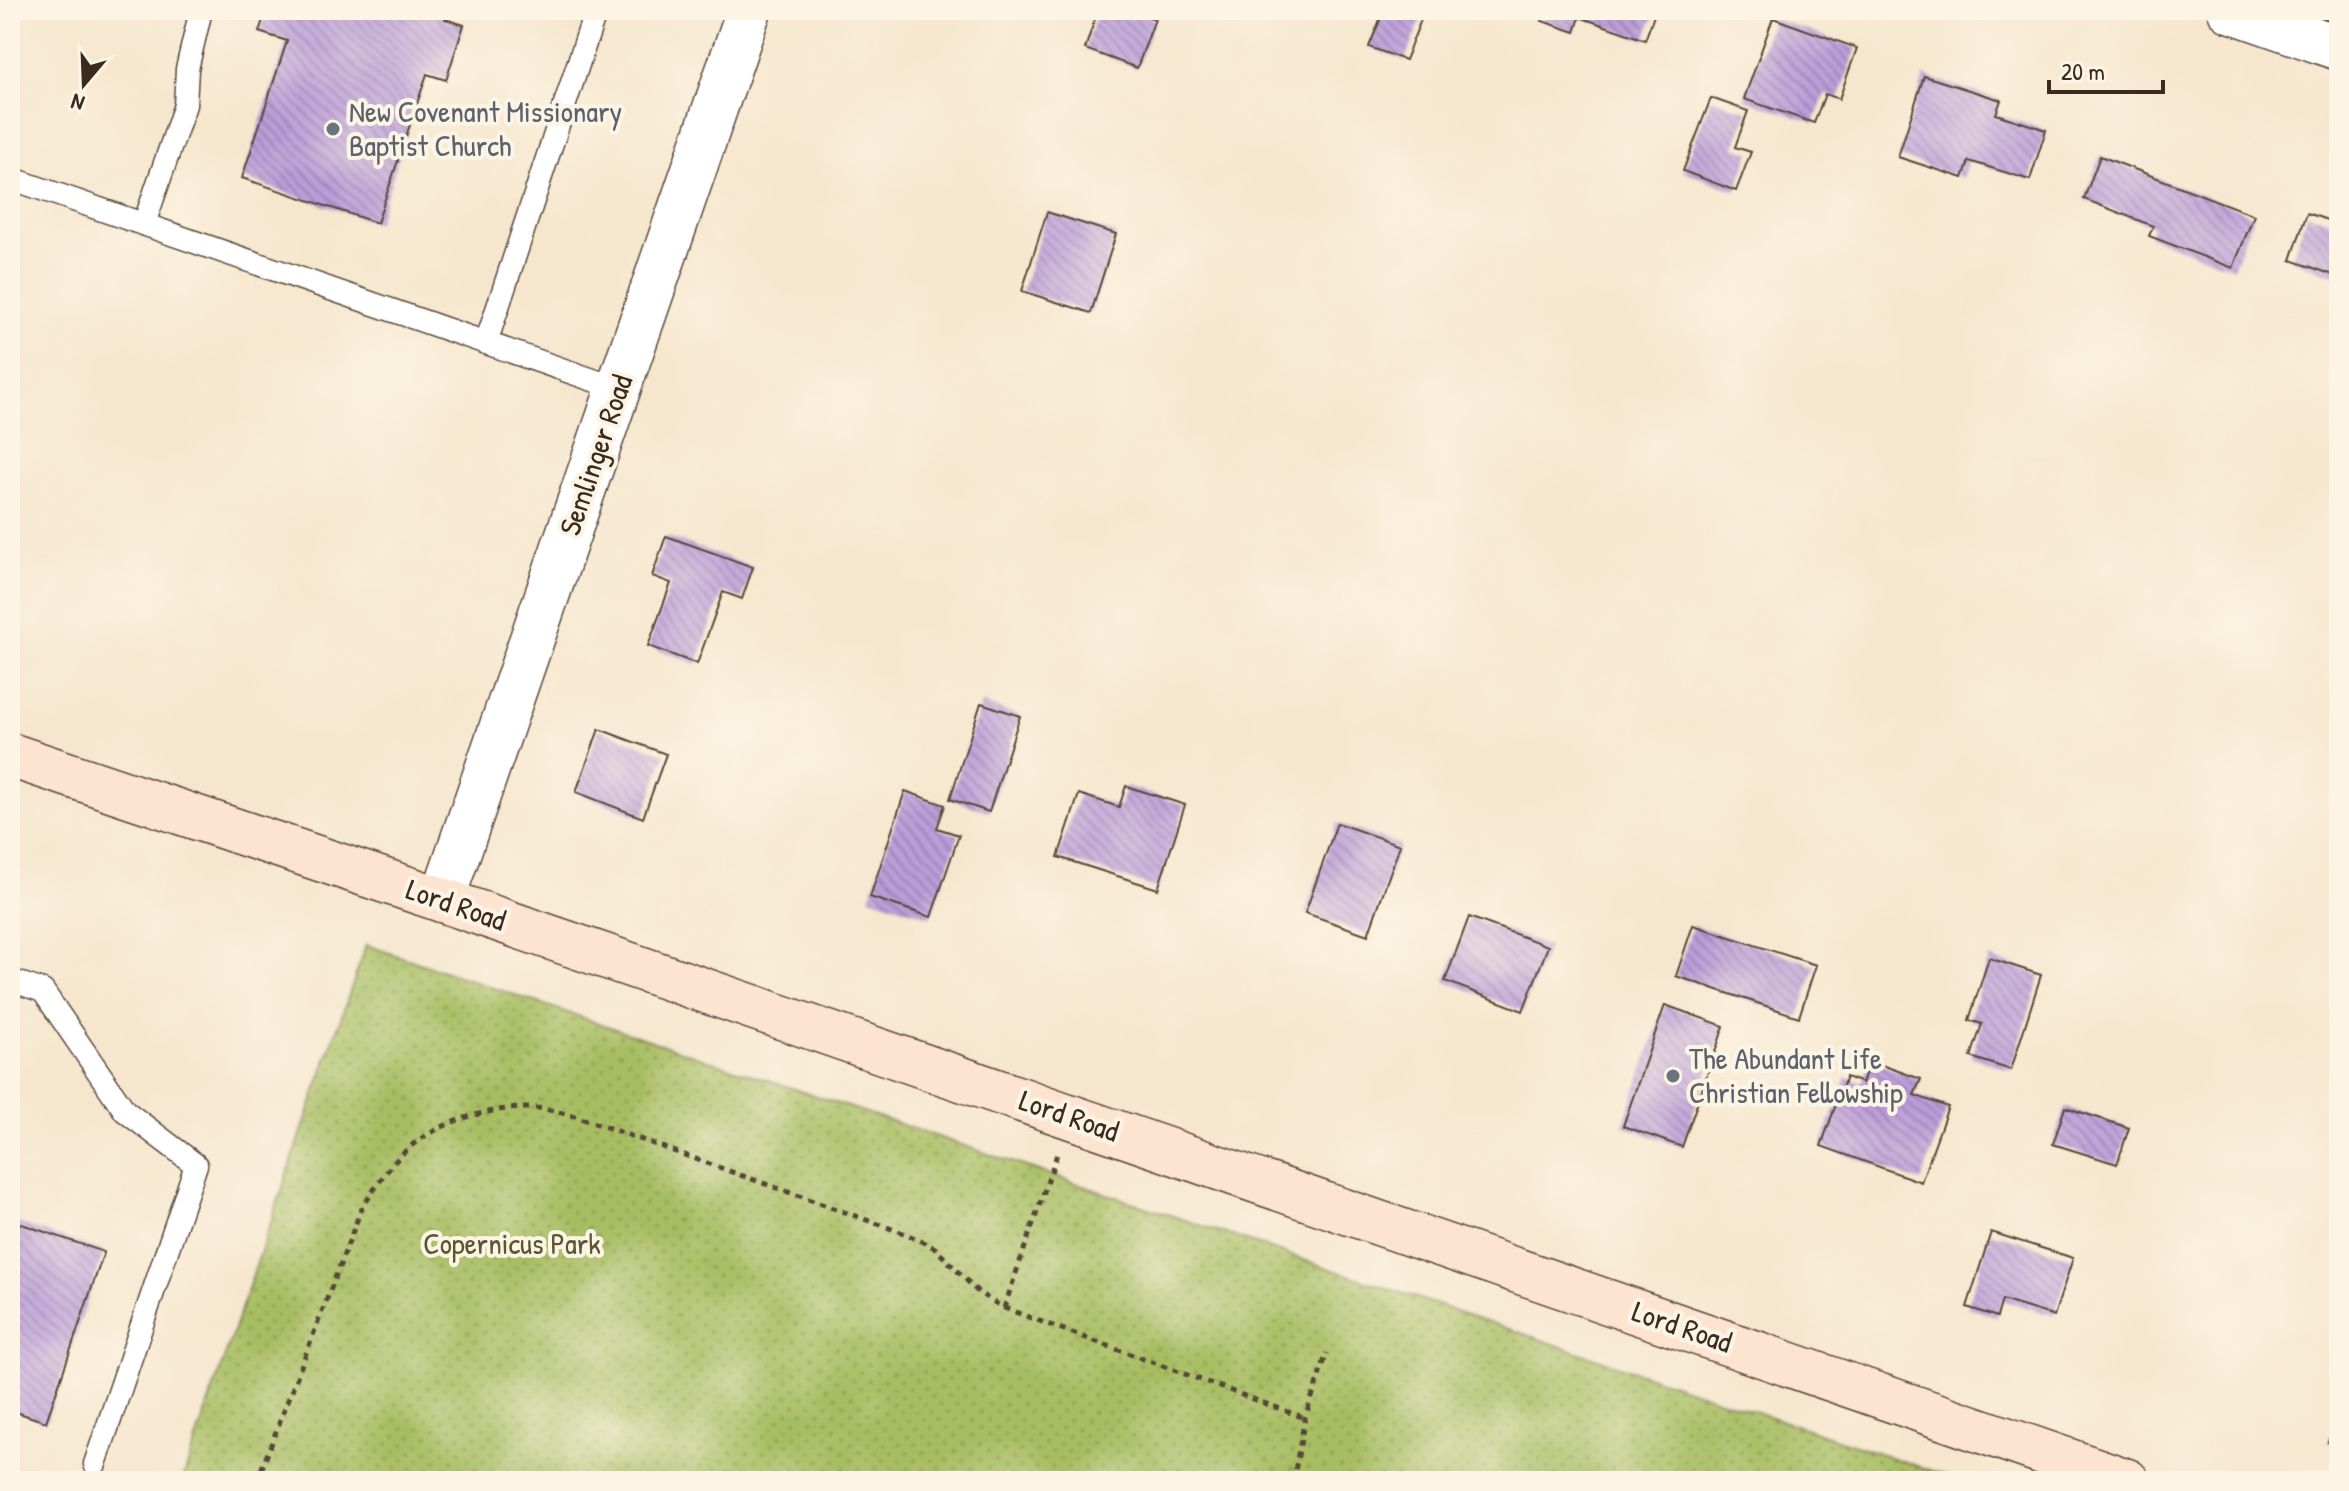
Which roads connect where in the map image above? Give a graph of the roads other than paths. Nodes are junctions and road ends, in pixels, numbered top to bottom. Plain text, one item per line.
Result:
1 (201, 10) edge
2 (596, 10) edge
3 (749, 10) edge
4 (2230, 10) edge
5 (2339, 48) edge
6 (10, 178) edge
7 (144, 224) junction
8 (486, 343) junction
9 (619, 389) junction
10 (10, 755) edge
11 (442, 900) junction
12 (10, 980) edge
13 (95, 1464) dead end
14 (2127, 1481) edge

1 - 7 lane
2 - 8 lane
3 - 9 street, Semlinger Road
4 - 5 street
6 - 7 lane
7 - 8 lane
8 - 9 lane
9 - 11 street, Semlinger Road
10 - 11 street, Lord Road
11 - 14 street, Lord Road
12 - 13 lane

